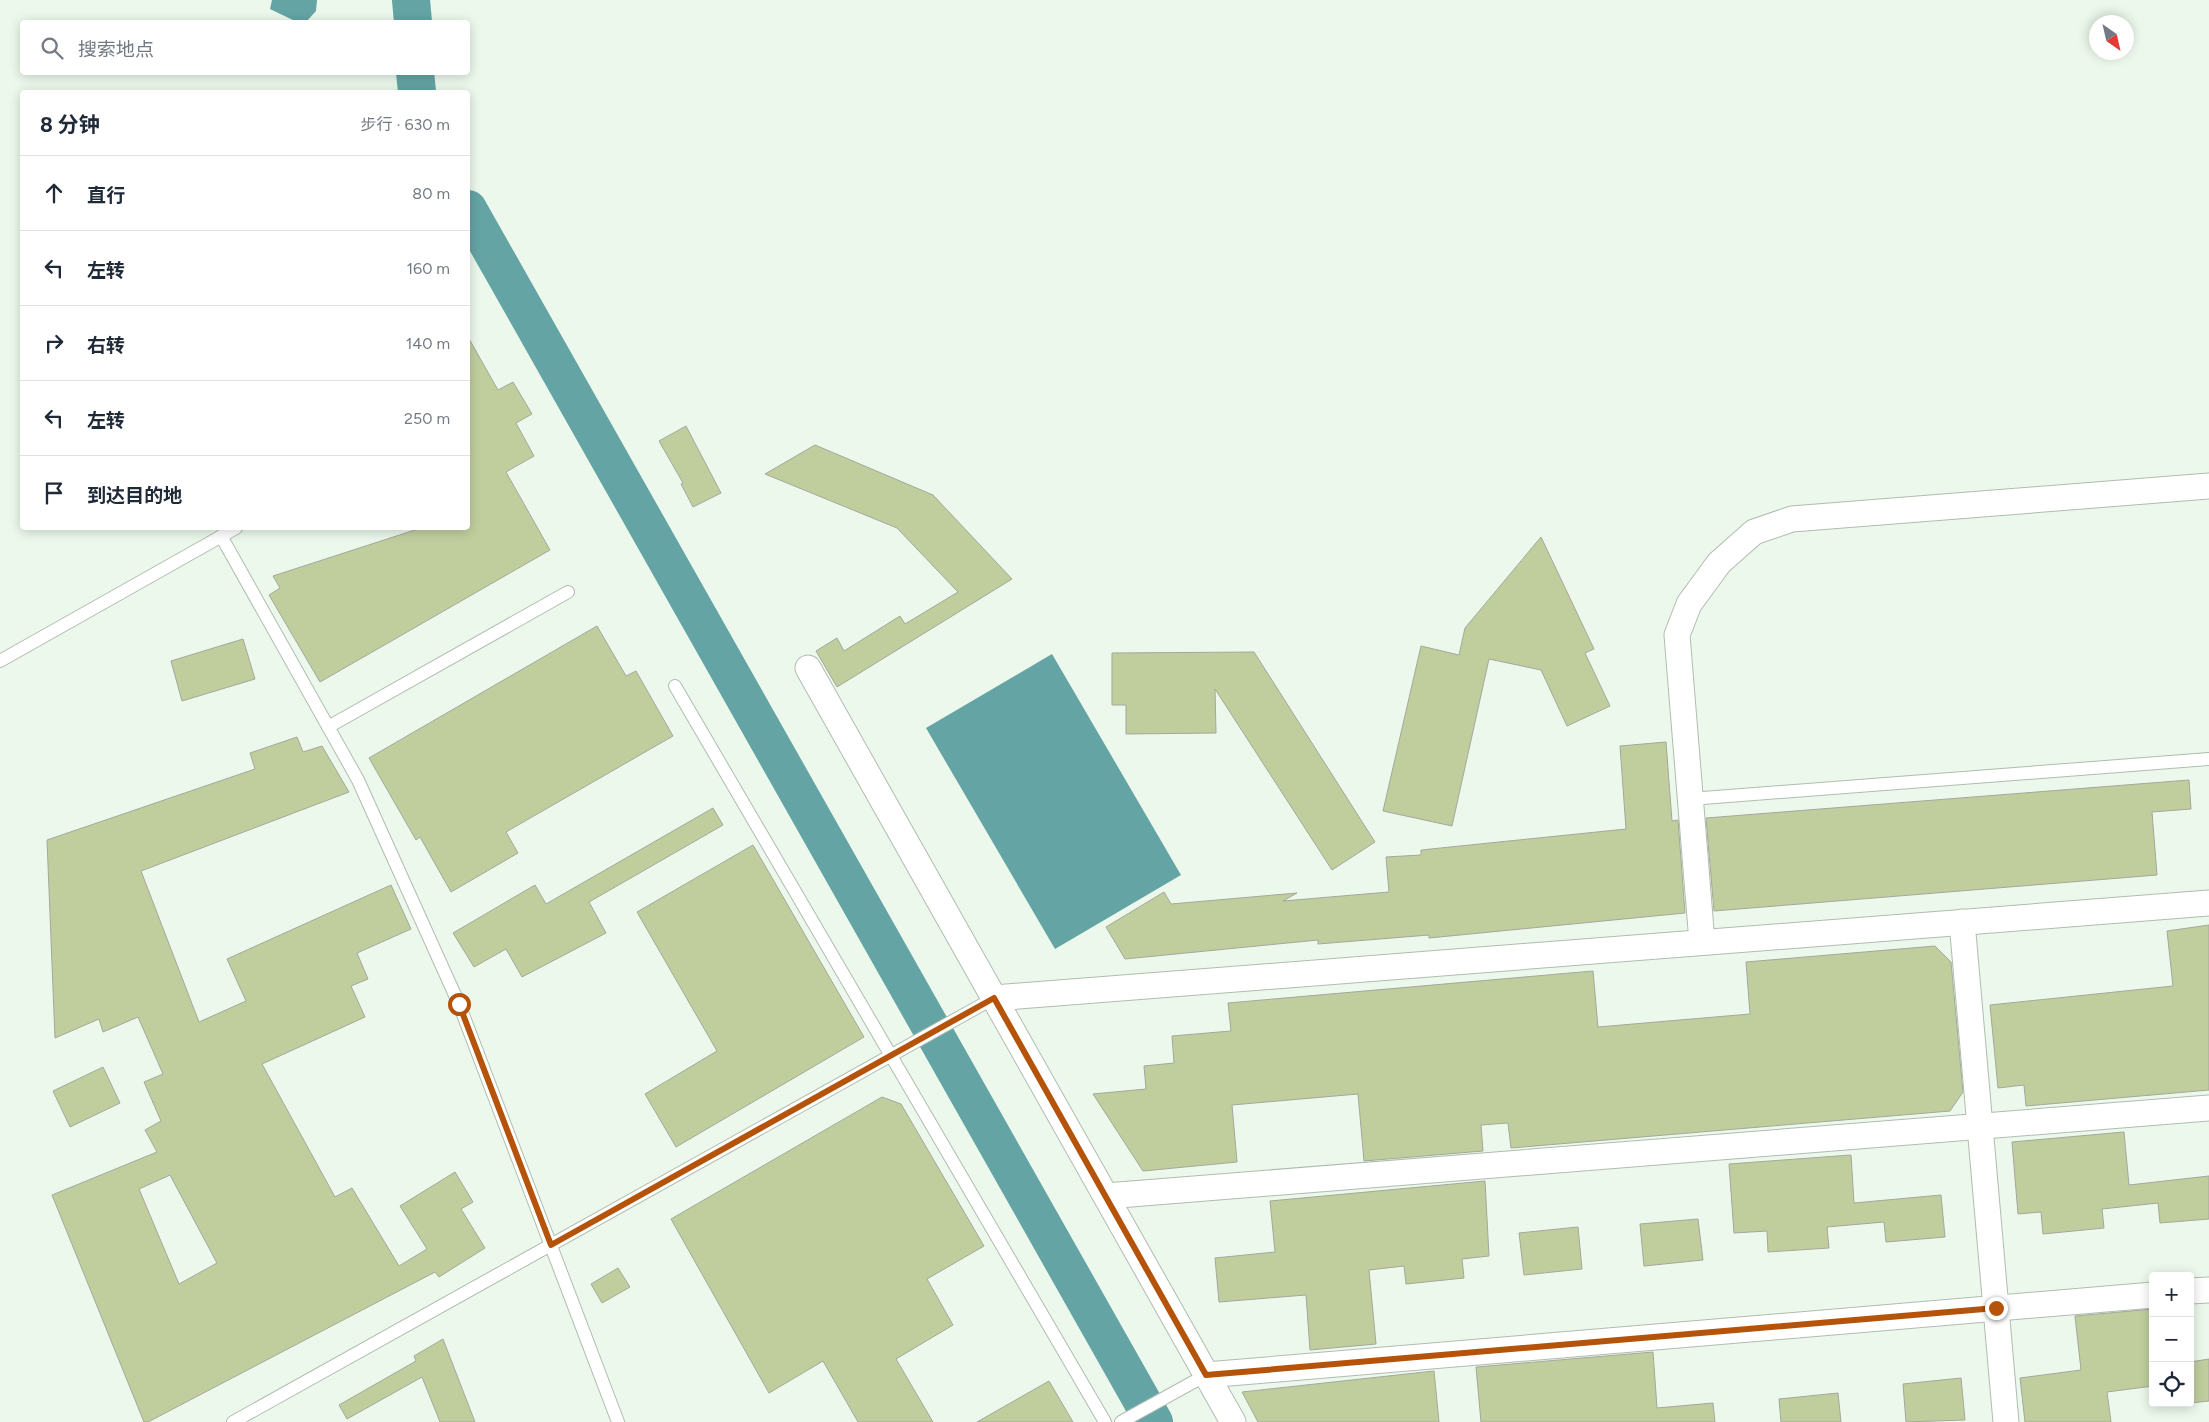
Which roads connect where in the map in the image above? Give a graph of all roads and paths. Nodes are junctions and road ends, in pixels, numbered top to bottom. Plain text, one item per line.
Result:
1 (2209, 486) edge
2 (232, 530) edge
3 (221, 536) junction
4 (568, 592) dead end
5 (0, 661) edge
6 (808, 668) dead end
7 (675, 686) dead end
8 (328, 727) junction
9 (2209, 759) edge
10 (1690, 799) junction
11 (2209, 903) edge
12 (1962, 922) junction
13 (1702, 942) junction
14 (994, 998) junction
15 (892, 1055) junction
16 (2209, 1108) edge
17 (1980, 1126) junction
18 (1106, 1196) junction
19 (551, 1245) junction
20 (2209, 1290) edge
21 (2194, 1291) edge
22 (2149, 1295) edge
23 (1996, 1308) junction
24 (1206, 1375) junction
25 (233, 1422) edge
26 (618, 1422) edge
27 (1105, 1422) edge
28 (1121, 1422) edge
29 (1233, 1422) edge
30 (2006, 1422) edge

1 - 10 street
2 - 3 lane
3 - 5 lane
3 - 8 lane
4 - 8 lane
6 - 14 street
7 - 15 lane
8 - 19 lane
9 - 10 lane
10 - 13 street
11 - 12 street
12 - 13 street
12 - 17 street
13 - 14 street
14 - 15 lane
14 - 18 street
15 - 19 lane
15 - 27 lane
16 - 17 street
17 - 18 street
17 - 23 street
18 - 24 street
19 - 25 lane
19 - 26 lane
20 - 21 street
22 - 23 street
23 - 24 street
23 - 30 street
24 - 28 lane
24 - 29 street

